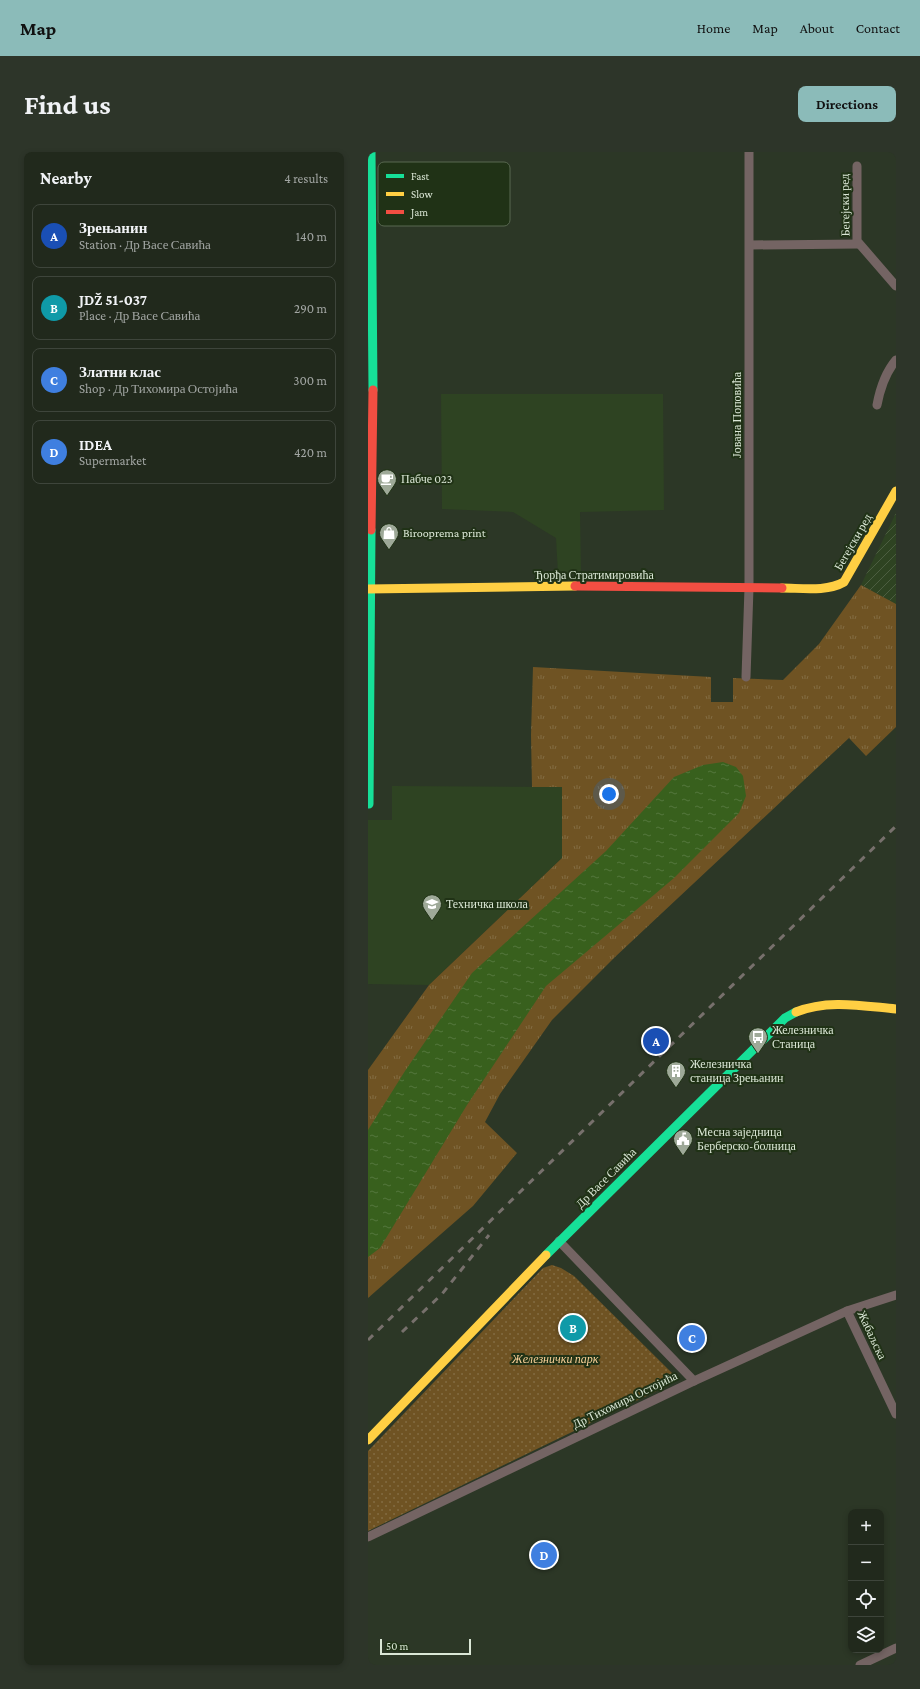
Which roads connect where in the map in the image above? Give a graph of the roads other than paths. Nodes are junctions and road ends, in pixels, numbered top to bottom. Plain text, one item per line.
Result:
1 (371, 152) edge
2 (749, 152) edge
3 (857, 166) dead end
4 (859, 244) junction
5 (750, 245) junction
6 (896, 286) edge
7 (370, 360) edge
8 (896, 360) edge
9 (877, 405) dead end
10 (896, 491) edge
11 (370, 588) edge
12 (749, 588) junction
13 (820, 588) joint
14 (746, 678) dead end
15 (369, 804) edge
16 (896, 1009) edge
17 (559, 1241) junction
18 (896, 1294) edge
19 (847, 1311) junction
20 (694, 1381) junction
21 (896, 1414) edge
22 (368, 1440) edge
23 (368, 1537) edge
24 (896, 1648) edge
25 (860, 1665) edge

1 - 7 street
2 - 5 street, Јована Поповића
3 - 4 street, Бегејски ред
4 - 5 street, Бегејски ред
4 - 6 street, Бегејски ред
5 - 12 street, Јована Поповића
7 - 11 street
8 - 9 street
10 - 13 street, Бегејски ред
11 - 12 street, Ђорђа Стратимировића
11 - 15 street
12 - 13 street, Ђорђа Стратимировића
12 - 14 street, Јована Поповића
16 - 17 street, Др Васе Савића
17 - 20 street
17 - 22 street, Др Васе Савића
18 - 19 street, Др Тихомира Остојића
19 - 20 street, Др Тихомира Остојића
19 - 21 street, Жабаљска
20 - 23 street, Др Тихомира Остојића
24 - 25 street

